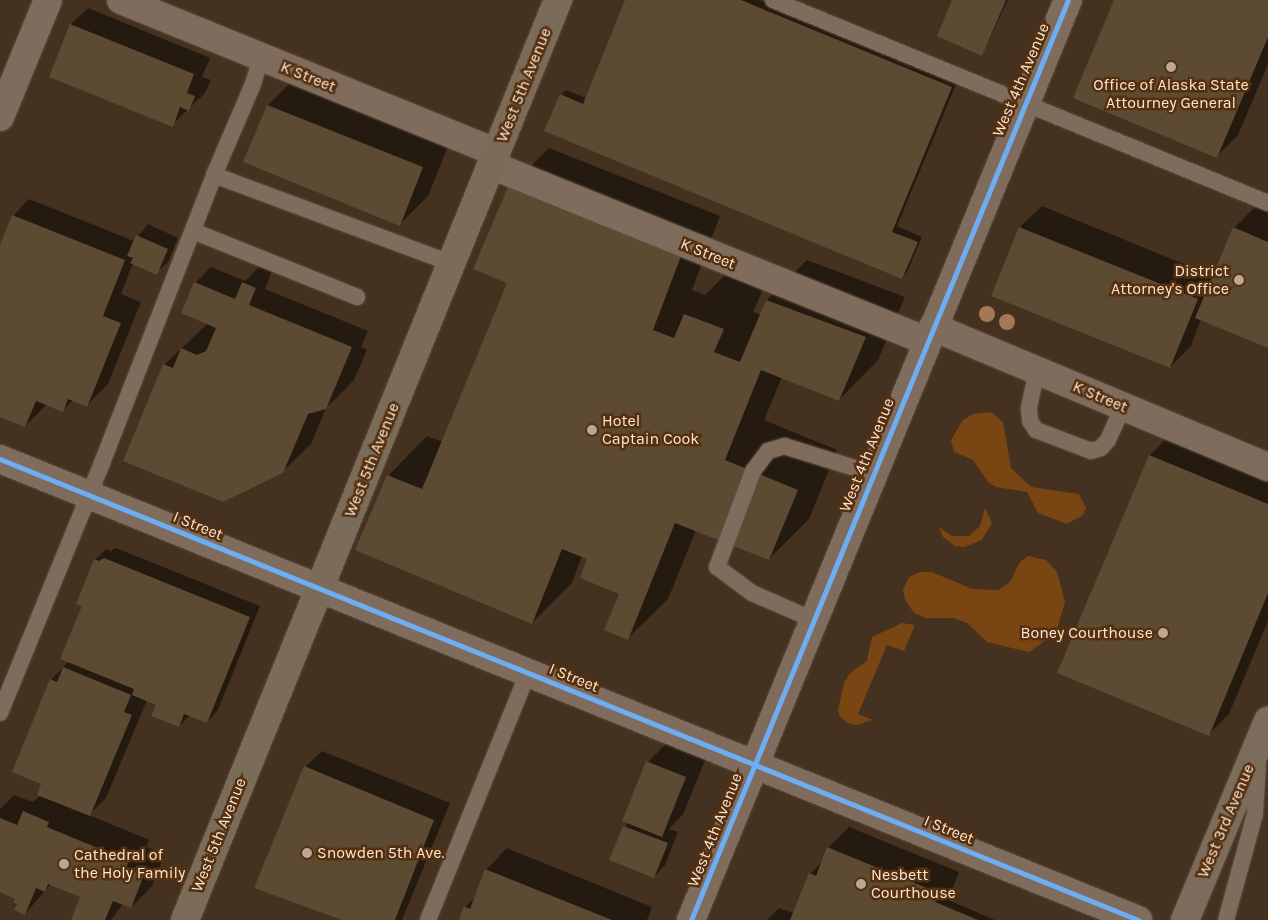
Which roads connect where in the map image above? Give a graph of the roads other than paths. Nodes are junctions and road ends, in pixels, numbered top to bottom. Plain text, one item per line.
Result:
1 (48, 0) edge
2 (121, 0) edge
3 (558, 0) edge
4 (773, 0) edge
5 (1068, 0) edge
6 (260, 57) junction
7 (1024, 103) junction
8 (0, 117) edge
9 (493, 159) junction
10 (214, 175) junction
11 (1268, 203) edge
12 (193, 231) junction
13 (451, 263) junction
14 (357, 297) dead end
15 (930, 334) junction
16 (1037, 370) junction
17 (1123, 407) junction
18 (0, 459) edge
19 (1268, 467) edge
20 (874, 474) junction
21 (87, 495) junction
22 (319, 588) junction
23 (814, 620) junction
24 (528, 673) junction
25 (0, 713) edge
26 (1264, 731) edge
27 (754, 766) junction
28 (185, 920) edge
29 (428, 920) edge
30 (691, 920) edge
31 (1138, 920) edge
32 (1185, 920) edge
33 (1226, 920) edge

1 - 8 street
2 - 6 street, K Street
3 - 9 main road, West 5th Avenue
4 - 7 lane
5 - 7 street, West 4th Avenue
6 - 9 street, K Street
6 - 10 lane
7 - 11 lane
7 - 15 street, West 4th Avenue
9 - 13 main road, West 5th Avenue
9 - 15 street, K Street
10 - 12 lane
10 - 13 lane
12 - 14 lane
12 - 21 lane
13 - 22 main road, West 5th Avenue
15 - 16 street, K Street
15 - 20 street, West 4th Avenue
16 - 17 street, K Street
16 - 17 lane
17 - 19 street, K Street
18 - 21 street, I Street
20 - 23 street, West 4th Avenue
20 - 23 lane
21 - 22 street, I Street
21 - 25 lane
22 - 24 street, I Street
22 - 28 main road, West 5th Avenue
23 - 27 street, West 4th Avenue
24 - 27 street, I Street
24 - 29 lane
26 - 32 main road, West 3rd Avenue
26 - 33 lane
27 - 30 street, West 4th Avenue
27 - 31 street, I Street

